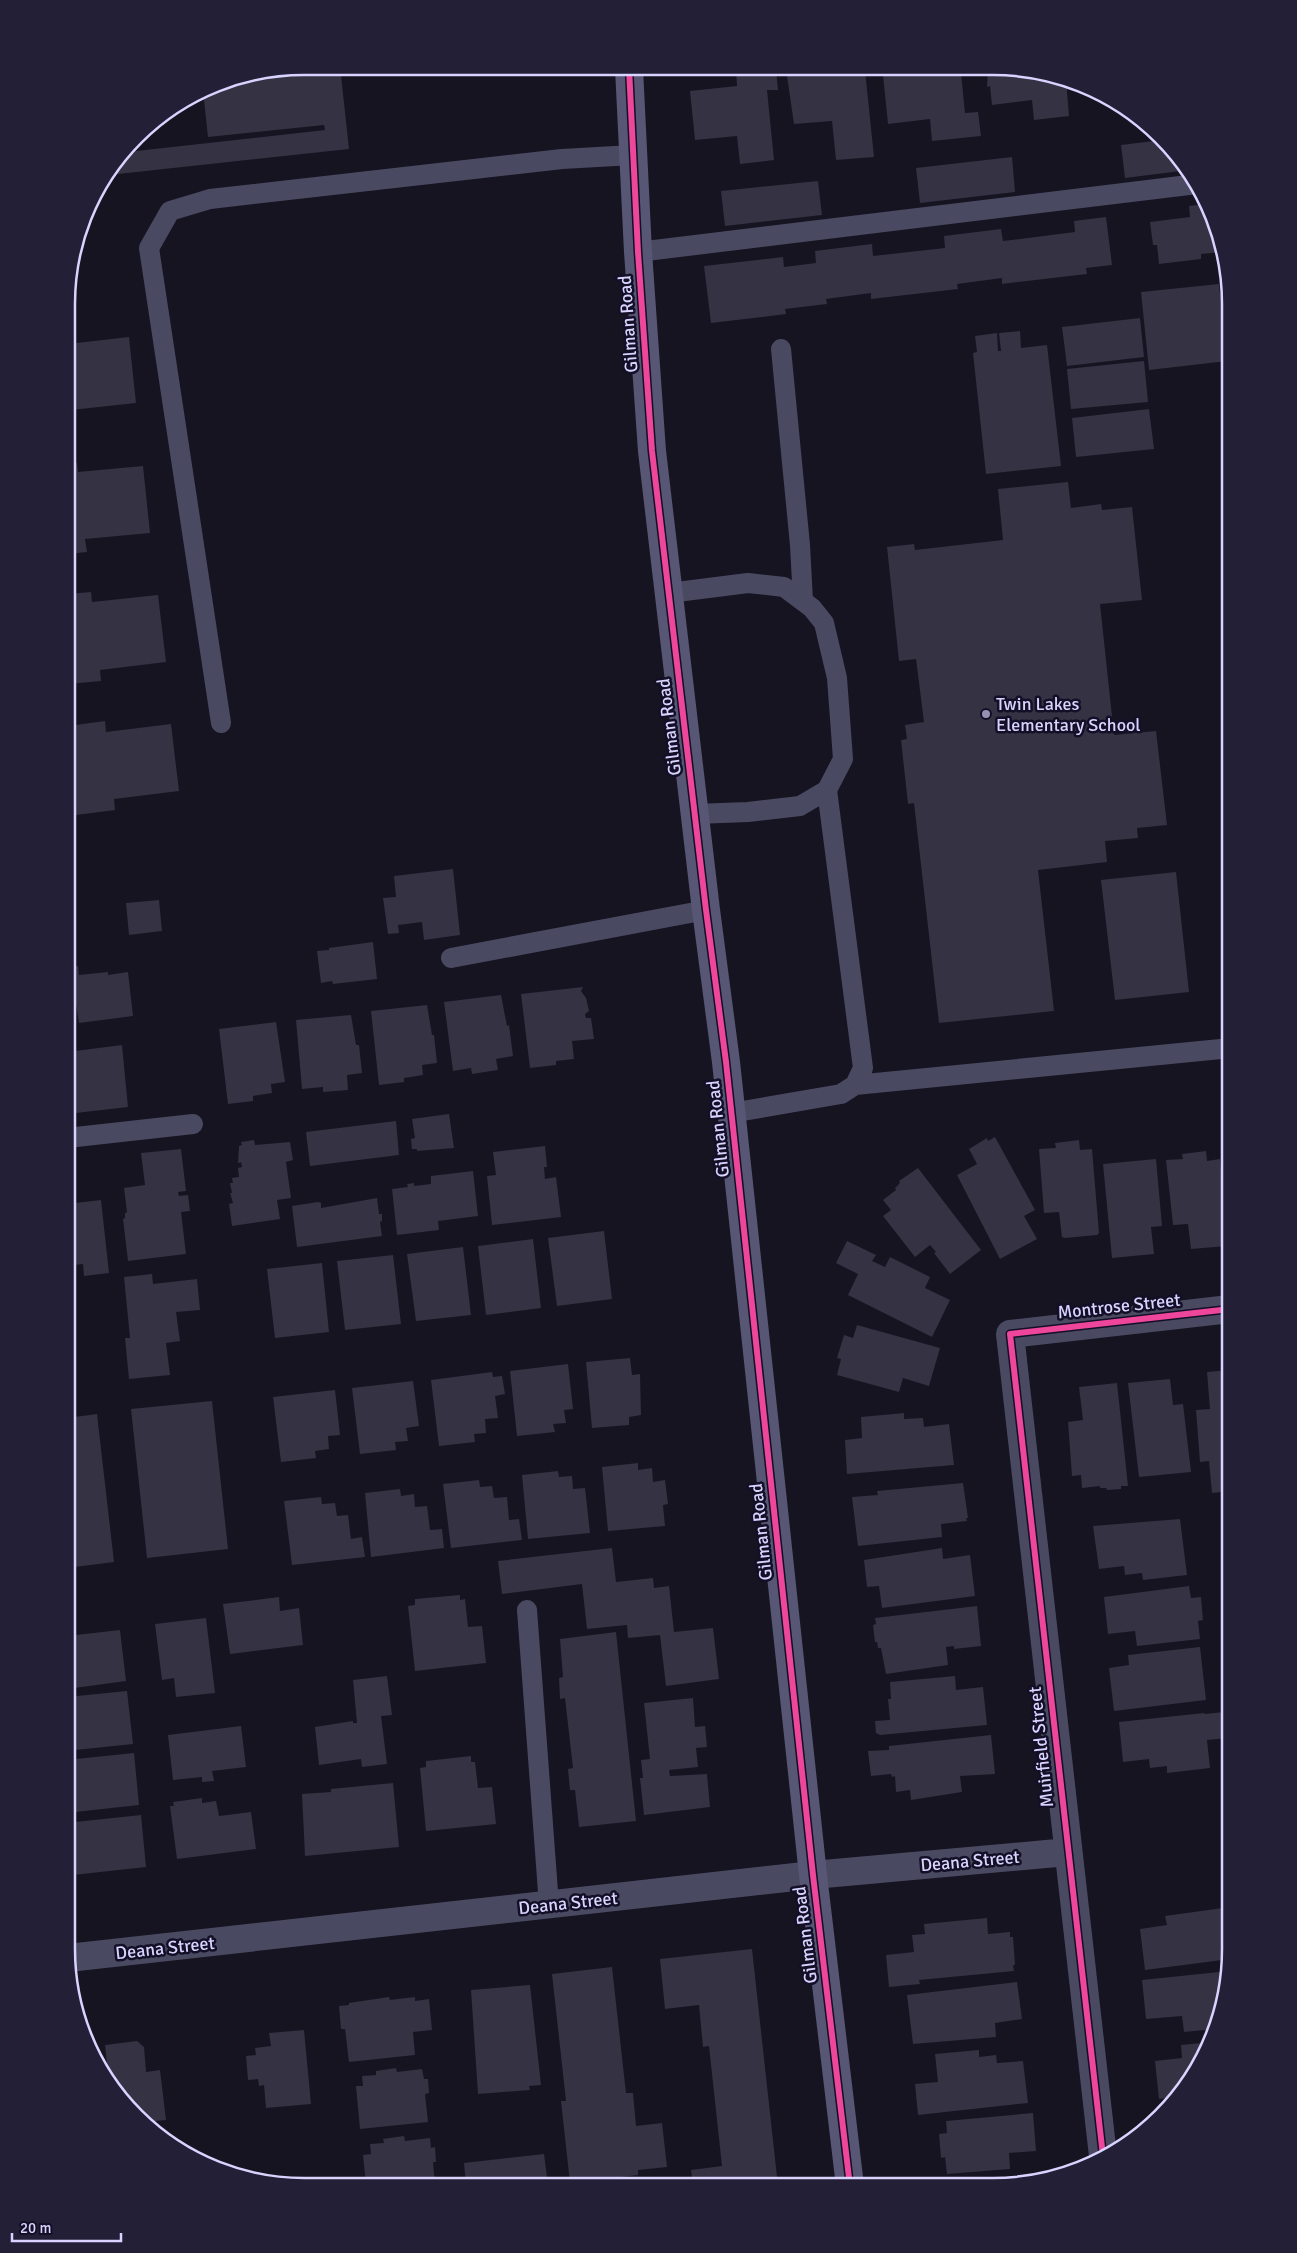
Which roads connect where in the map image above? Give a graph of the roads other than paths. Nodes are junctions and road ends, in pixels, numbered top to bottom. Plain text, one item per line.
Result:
1 (629, 75) edge
2 (633, 155) junction
3 (1188, 185) edge
4 (638, 252) junction
5 (781, 349) dead end
6 (669, 592) junction
7 (803, 601) junction
8 (221, 723) dead end
9 (827, 790) junction
10 (695, 814) junction
11 (706, 910) junction
12 (450, 958) dead end
13 (1222, 1049) edge
14 (855, 1085) junction
15 (731, 1113) junction
16 (193, 1124) dead end
17 (75, 1137) edge
18 (1222, 1310) edge
19 (1010, 1334) joint
20 (527, 1610) dead end
21 (1068, 1852) junction
22 (813, 1875) junction
23 (549, 1905) junction
24 (75, 1957) edge
25 (1102, 2150) edge
26 (849, 2178) edge

1 - 2 street, Gilman Road
2 - 4 street, Gilman Road
2 - 8 lane
3 - 4 lane
4 - 6 street, Gilman Road
5 - 7 lane
6 - 7 lane
6 - 10 street, Gilman Road
7 - 9 lane
9 - 10 lane
9 - 14 lane
10 - 11 street, Gilman Road
11 - 12 lane
11 - 15 street, Gilman Road
13 - 14 lane
14 - 15 lane
15 - 22 street, Gilman Road
16 - 17 lane
18 - 19 street, Montrose Street
19 - 21 street, Muirfield Street
20 - 23 lane
21 - 22 street, Deana Street
21 - 25 street, Muirfield Street
22 - 23 street, Deana Street
22 - 26 street, Gilman Road
23 - 24 street, Deana Street

